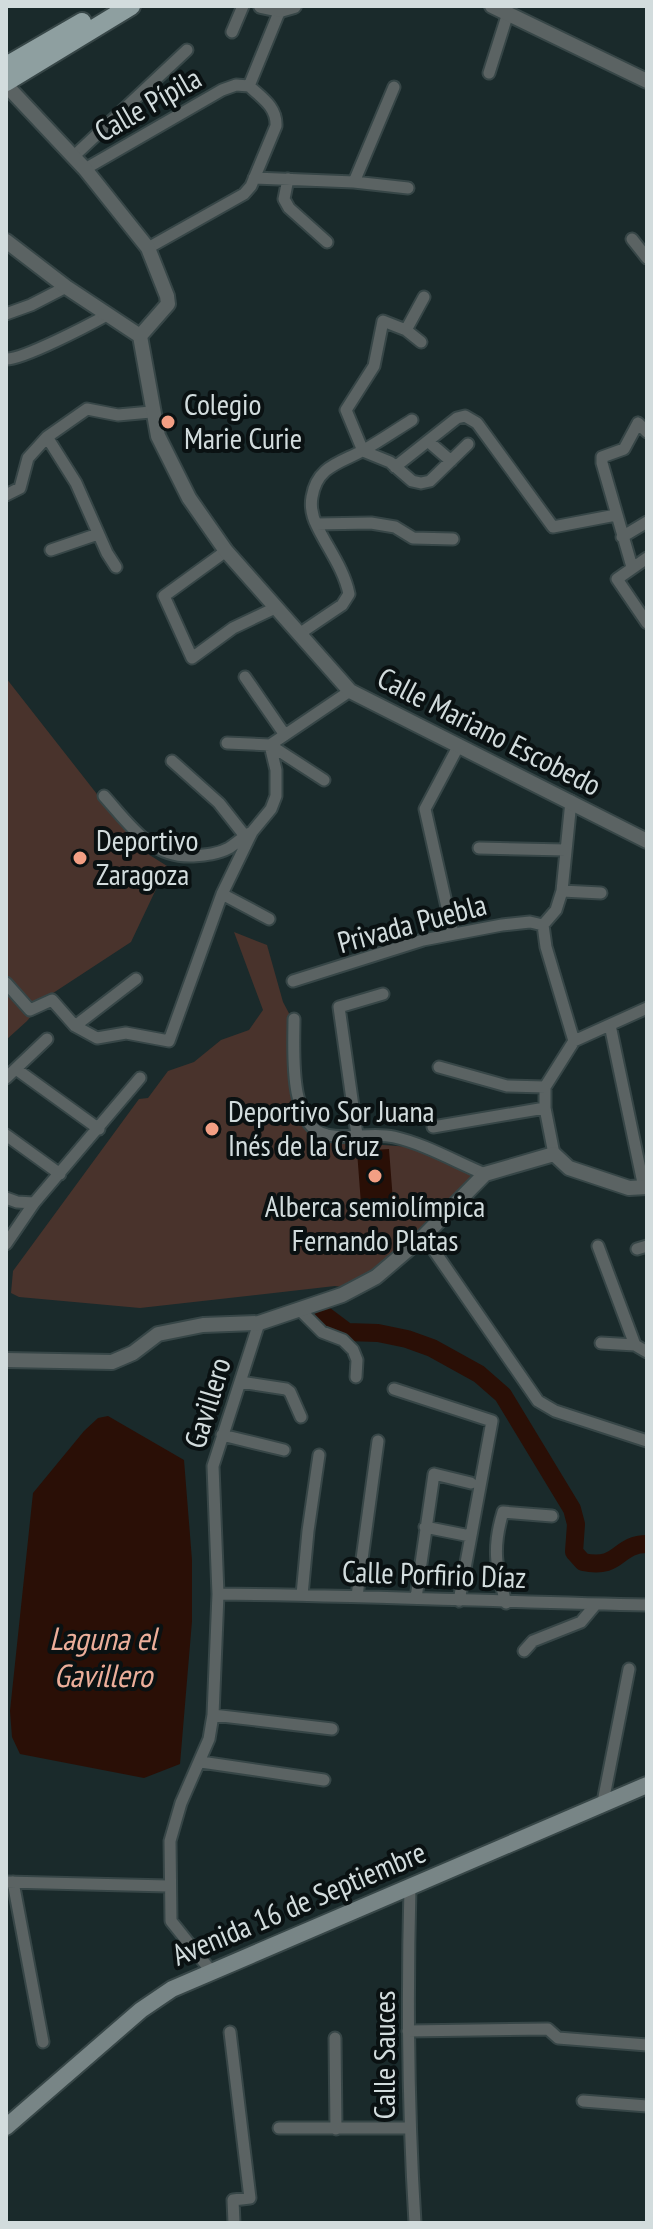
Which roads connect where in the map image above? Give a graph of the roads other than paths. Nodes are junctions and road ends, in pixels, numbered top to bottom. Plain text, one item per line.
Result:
1 (108, 6) edge
2 (131, 6) edge
3 (243, 6) edge
4 (261, 6) edge
5 (492, 6) edge
6 (287, 8) edge
7 (514, 12) edge
8 (232, 32) dead end
9 (187, 50) dead end
10 (6, 66) edge
11 (489, 73) dead end
12 (647, 81) edge
13 (6, 83) edge
14 (249, 86) junction
15 (394, 87) dead end
16 (74, 156) junction
17 (85, 169) junction
18 (254, 178) junction
19 (288, 179) junction
20 (354, 182) junction
21 (408, 188) dead end
22 (632, 239) dead end
23 (6, 241) edge
24 (327, 242) dead end
25 (148, 248) junction
26 (647, 258) edge
27 (66, 287) junction
28 (424, 297) dead end
29 (6, 314) edge
30 (107, 315) junction
31 (406, 330) junction
32 (140, 336) junction
33 (421, 342) dead end
34 (6, 359) edge
35 (151, 412) junction
36 (412, 420) dead end
37 (644, 425) edge
38 (47, 437) junction
39 (429, 442) junction
40 (468, 444) dead end
41 (363, 451) junction
42 (451, 461) junction
43 (395, 467) junction
44 (6, 495) edge
45 (616, 515) junction
46 (647, 522) edge
47 (316, 524) junction
48 (98, 534) junction
49 (622, 537) junction
50 (453, 539) dead end
51 (51, 550) dead end
52 (226, 551) junction
53 (647, 558) edge
54 (116, 567) dead end
55 (632, 567) junction
56 (275, 608) junction
57 (647, 623) edge
58 (299, 634) junction
59 (245, 677) dead end
60 (350, 691) junction
61 (285, 735) junction
62 (227, 743) dead end
63 (270, 745) junction
64 (459, 745) junction
65 (172, 761) dead end
66 (324, 780) dead end
67 (104, 796) dead end
68 (571, 801) junction
69 (248, 834) junction
70 (647, 841) edge
71 (479, 848) dead end
72 (566, 850) junction
73 (562, 891) junction
74 (601, 893) dead end
75 (222, 894) junction
76 (269, 919) dead end
77 (543, 925) junction
78 (453, 934) junction
79 (136, 979) dead end
80 (293, 981) dead end
81 (6, 983) edge
82 (383, 994) dead end
83 (647, 1008) edge
84 (294, 1019) dead end
85 (610, 1025) junction
86 (75, 1026) junction
87 (47, 1039) dead end
88 (574, 1041) junction
89 (439, 1067) dead end
90 (16, 1069) junction
91 (6, 1078) edge
92 (140, 1078) dead end
93 (545, 1087) junction
94 (545, 1108) junction
95 (433, 1127) dead end
96 (99, 1129) junction
97 (6, 1135) edge
98 (357, 1135) junction
99 (554, 1154) junction
100 (60, 1174) junction
101 (485, 1174) junction
102 (646, 1188) edge
103 (6, 1198) edge
104 (34, 1203) junction
105 (424, 1236) junction
106 (6, 1244) edge
107 (598, 1246) dead end
108 (300, 1310) junction
109 (259, 1323) junction
110 (601, 1343) dead end
111 (635, 1345) junction
112 (647, 1352) edge
113 (6, 1360) edge
114 (356, 1377) dead end
115 (240, 1382) junction
116 (394, 1389) dead end
117 (301, 1417) dead end
118 (222, 1435) junction
119 (378, 1441) dead end
120 (647, 1441) edge
121 (284, 1450) dead end
122 (319, 1455) dead end
123 (471, 1483) dead end
124 (552, 1516) dead end
125 (425, 1527) junction
126 (470, 1536) junction
127 (218, 1594) junction
128 (302, 1595) junction
129 (357, 1596) junction
130 (416, 1598) junction
131 (459, 1601) junction
132 (506, 1603) junction
133 (596, 1604) junction
134 (647, 1605) edge
135 (524, 1651) dead end
136 (629, 1669) dead end
137 (213, 1715) junction
138 (332, 1729) dead end
139 (201, 1762) junction
140 (324, 1780) dead end
141 (647, 1785) edge
142 (603, 1802) junction
143 (10, 1882) edge
144 (168, 1886) junction
145 (410, 1886) junction
146 (211, 1971) junction
147 (408, 2031) junction
148 (230, 2032) dead end
149 (335, 2038) dead end
150 (43, 2042) dead end
151 (647, 2045) edge
152 (583, 2101) dead end
153 (647, 2106) edge
154 (6, 2127) edge
155 (279, 2128) dead end
156 (409, 2128) junction
157 (336, 2129) junction
158 (234, 2223) edge
159 (415, 2223) edge

1 - 10 main road
2 - 13 main road
3 - 8 street
4 - 6 street
5 - 7 street
6 - 14 street, Calle Pípila
7 - 11 street
7 - 12 street
9 - 16 street
13 - 16 street
14 - 17 street, Calle Pípila
14 - 18 street
15 - 20 street
16 - 17 street
17 - 25 street
18 - 19 street
18 - 25 street
19 - 20 street
19 - 24 street
20 - 21 street
22 - 26 street
23 - 27 street
25 - 32 street
27 - 29 street
27 - 30 street
28 - 31 street
30 - 32 street
30 - 34 street
31 - 33 street
31 - 41 street
32 - 35 street, Calle Mariano Escobedo
35 - 38 street
35 - 52 street, Calle Mariano Escobedo
36 - 41 street
37 - 45 street
38 - 44 street
38 - 48 street
39 - 42 street
39 - 43 street
39 - 45 street
40 - 42 street
41 - 43 street
41 - 47 street
42 - 43 street
45 - 49 street
46 - 49 street
47 - 50 street
47 - 58 street
48 - 51 street
48 - 54 street
49 - 55 street
52 - 56 street, Calle Mariano Escobedo
52 - 56 street
53 - 55 street
55 - 57 street
56 - 58 street, Calle Mariano Escobedo
58 - 60 street, Calle Mariano Escobedo
59 - 61 street
60 - 61 street, Calle Mariano Escobedo
60 - 64 street, Calle Mariano Escobedo
61 - 63 street, Calle Mariano Escobedo
62 - 63 street
63 - 66 street
63 - 69 street
64 - 68 street, Calle Mariano Escobedo
64 - 78 street
65 - 69 street
67 - 69 street
68 - 70 street, Calle Mariano Escobedo
68 - 72 street
69 - 75 street
71 - 72 street
72 - 73 street
73 - 74 street
73 - 77 street
75 - 76 street
75 - 86 street
77 - 78 street, Privada Puebla
77 - 88 street
78 - 80 street, Privada Puebla
79 - 86 street
81 - 86 street
82 - 98 street
83 - 85 street
84 - 98 street
85 - 88 street
85 - 102 street
87 - 90 street
88 - 93 street
89 - 93 street
90 - 91 street
90 - 96 street
92 - 96 street
93 - 94 street
94 - 95 street
94 - 99 street
96 - 100 street
97 - 100 street
98 - 101 street
99 - 101 street
99 - 102 street
100 - 104 street
101 - 105 street
103 - 104 street
104 - 106 street
105 - 108 street
105 - 120 street
107 - 111 street
108 - 109 street
108 - 114 street
109 - 113 street
109 - 115 street, Gavillero
110 - 111 street
111 - 112 street
115 - 117 street
115 - 118 street, Gavillero
116 - 126 street
118 - 121 street
118 - 127 street, Gavillero
119 - 129 street
122 - 128 street
123 - 125 street
124 - 132 street
125 - 126 street
125 - 130 street
126 - 131 street
127 - 128 street, Calle Porfirio Díaz
127 - 137 street, Gavillero
128 - 129 street, Calle Porfirio Díaz
129 - 130 street, Calle Porfirio Díaz
130 - 131 street, Calle Porfirio Díaz
131 - 132 street, Calle Porfirio Díaz
132 - 133 street, Calle Porfirio Díaz
133 - 134 street, Calle Porfirio Díaz
133 - 135 street
136 - 142 street
137 - 138 street
137 - 139 street, Gavillero
139 - 140 street
139 - 144 street, Gavillero
141 - 142 main road, Avenida 16 de Septiembre
142 - 145 main road, Avenida 16 de Septiembre
143 - 144 street
143 - 150 street
144 - 146 street, Gavillero
145 - 146 main road, Avenida 16 de Septiembre
145 - 147 street, Calle Sauces
146 - 154 main road, Avenida 16 de Septiembre
147 - 151 street
147 - 156 street, Calle Sauces
148 - 158 street
149 - 157 street
152 - 153 street
155 - 157 street
156 - 157 street
156 - 159 street, Calle Sauces

